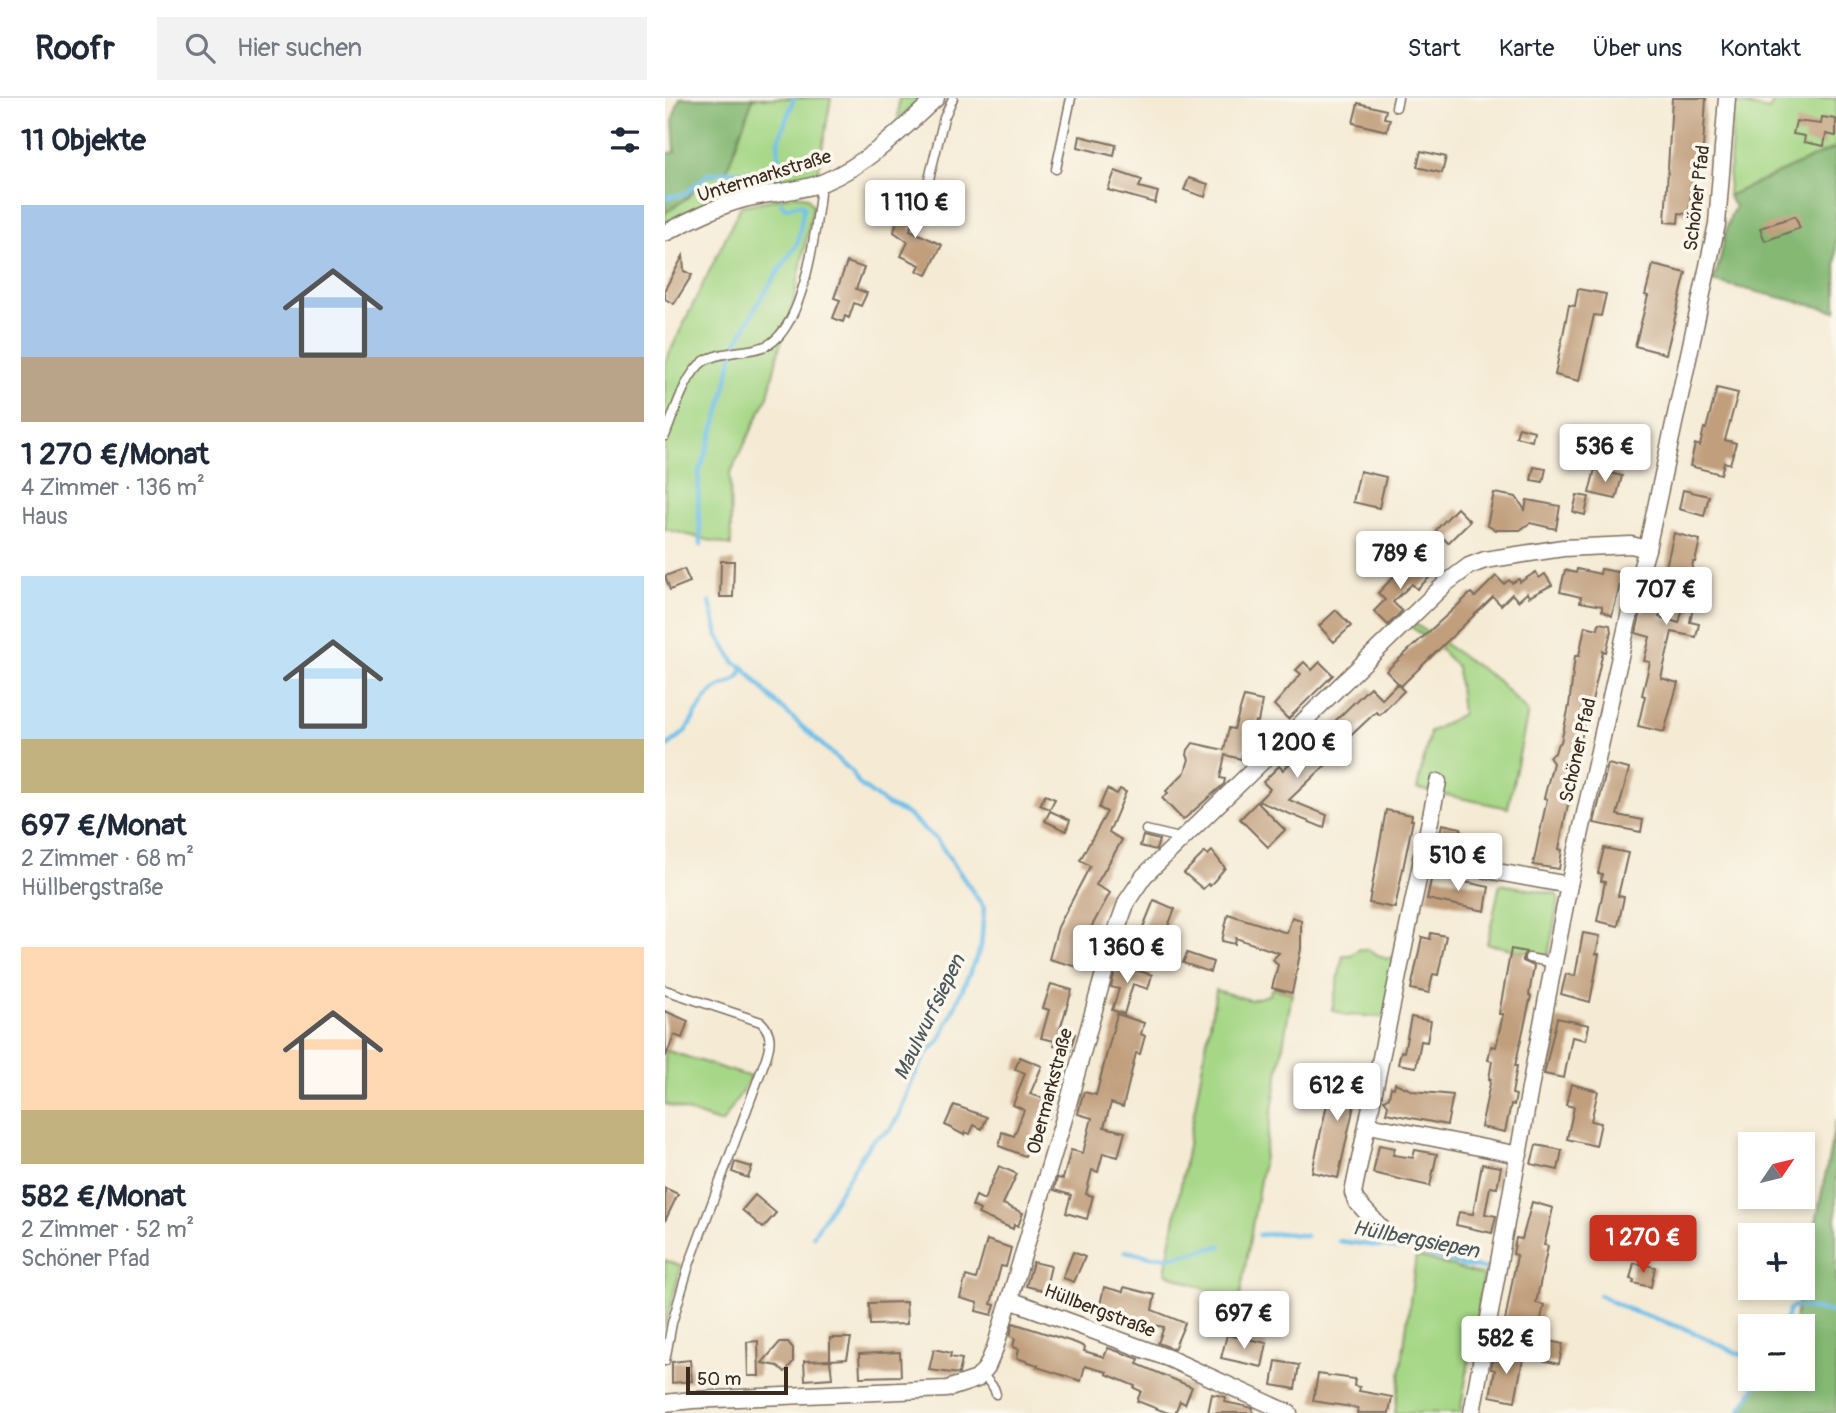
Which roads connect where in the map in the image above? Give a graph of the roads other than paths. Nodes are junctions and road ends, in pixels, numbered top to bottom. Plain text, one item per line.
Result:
1 (936, 98) edge
2 (953, 98) edge
3 (1071, 98) edge
4 (1727, 98) edge
5 (1056, 169) dead end
6 (821, 184) junction
7 (919, 220) dead end
8 (665, 233) edge
9 (665, 436) edge
10 (1647, 549) junction
11 (1438, 782) dead end
12 (1146, 830) dead end
13 (1184, 839) junction
14 (1421, 858) junction
15 (1569, 885) junction
16 (1529, 958) dead end
17 (1554, 963) junction
18 (665, 990) edge
19 (1369, 1125) junction
20 (1518, 1155) junction
21 (1383, 1230) dead end
22 (1010, 1300) junction
23 (665, 1361) edge
24 (982, 1374) junction
25 (996, 1394) dead end
26 (665, 1403) edge
27 (1289, 1413) edge
28 (1472, 1413) edge

1 - 6 street, Untermarkstraße
2 - 7 lane
3 - 5 lane
4 - 10 street, Schöner Pfad
6 - 8 street, Untermarkstraße
6 - 9 lane
10 - 13 street, Obermarkstraße
10 - 15 street, Schöner Pfad
11 - 14 street
12 - 13 lane
13 - 22 street, Obermarkstraße
14 - 15 street
14 - 19 street
15 - 17 street, Schöner Pfad
16 - 17 lane
17 - 20 street, Schöner Pfad
18 - 23 lane
19 - 20 street
19 - 21 street
20 - 28 street, Schöner Pfad
22 - 24 street, Obermarkstraße
22 - 27 street, Hüllbergstraße
24 - 25 lane
24 - 26 street

